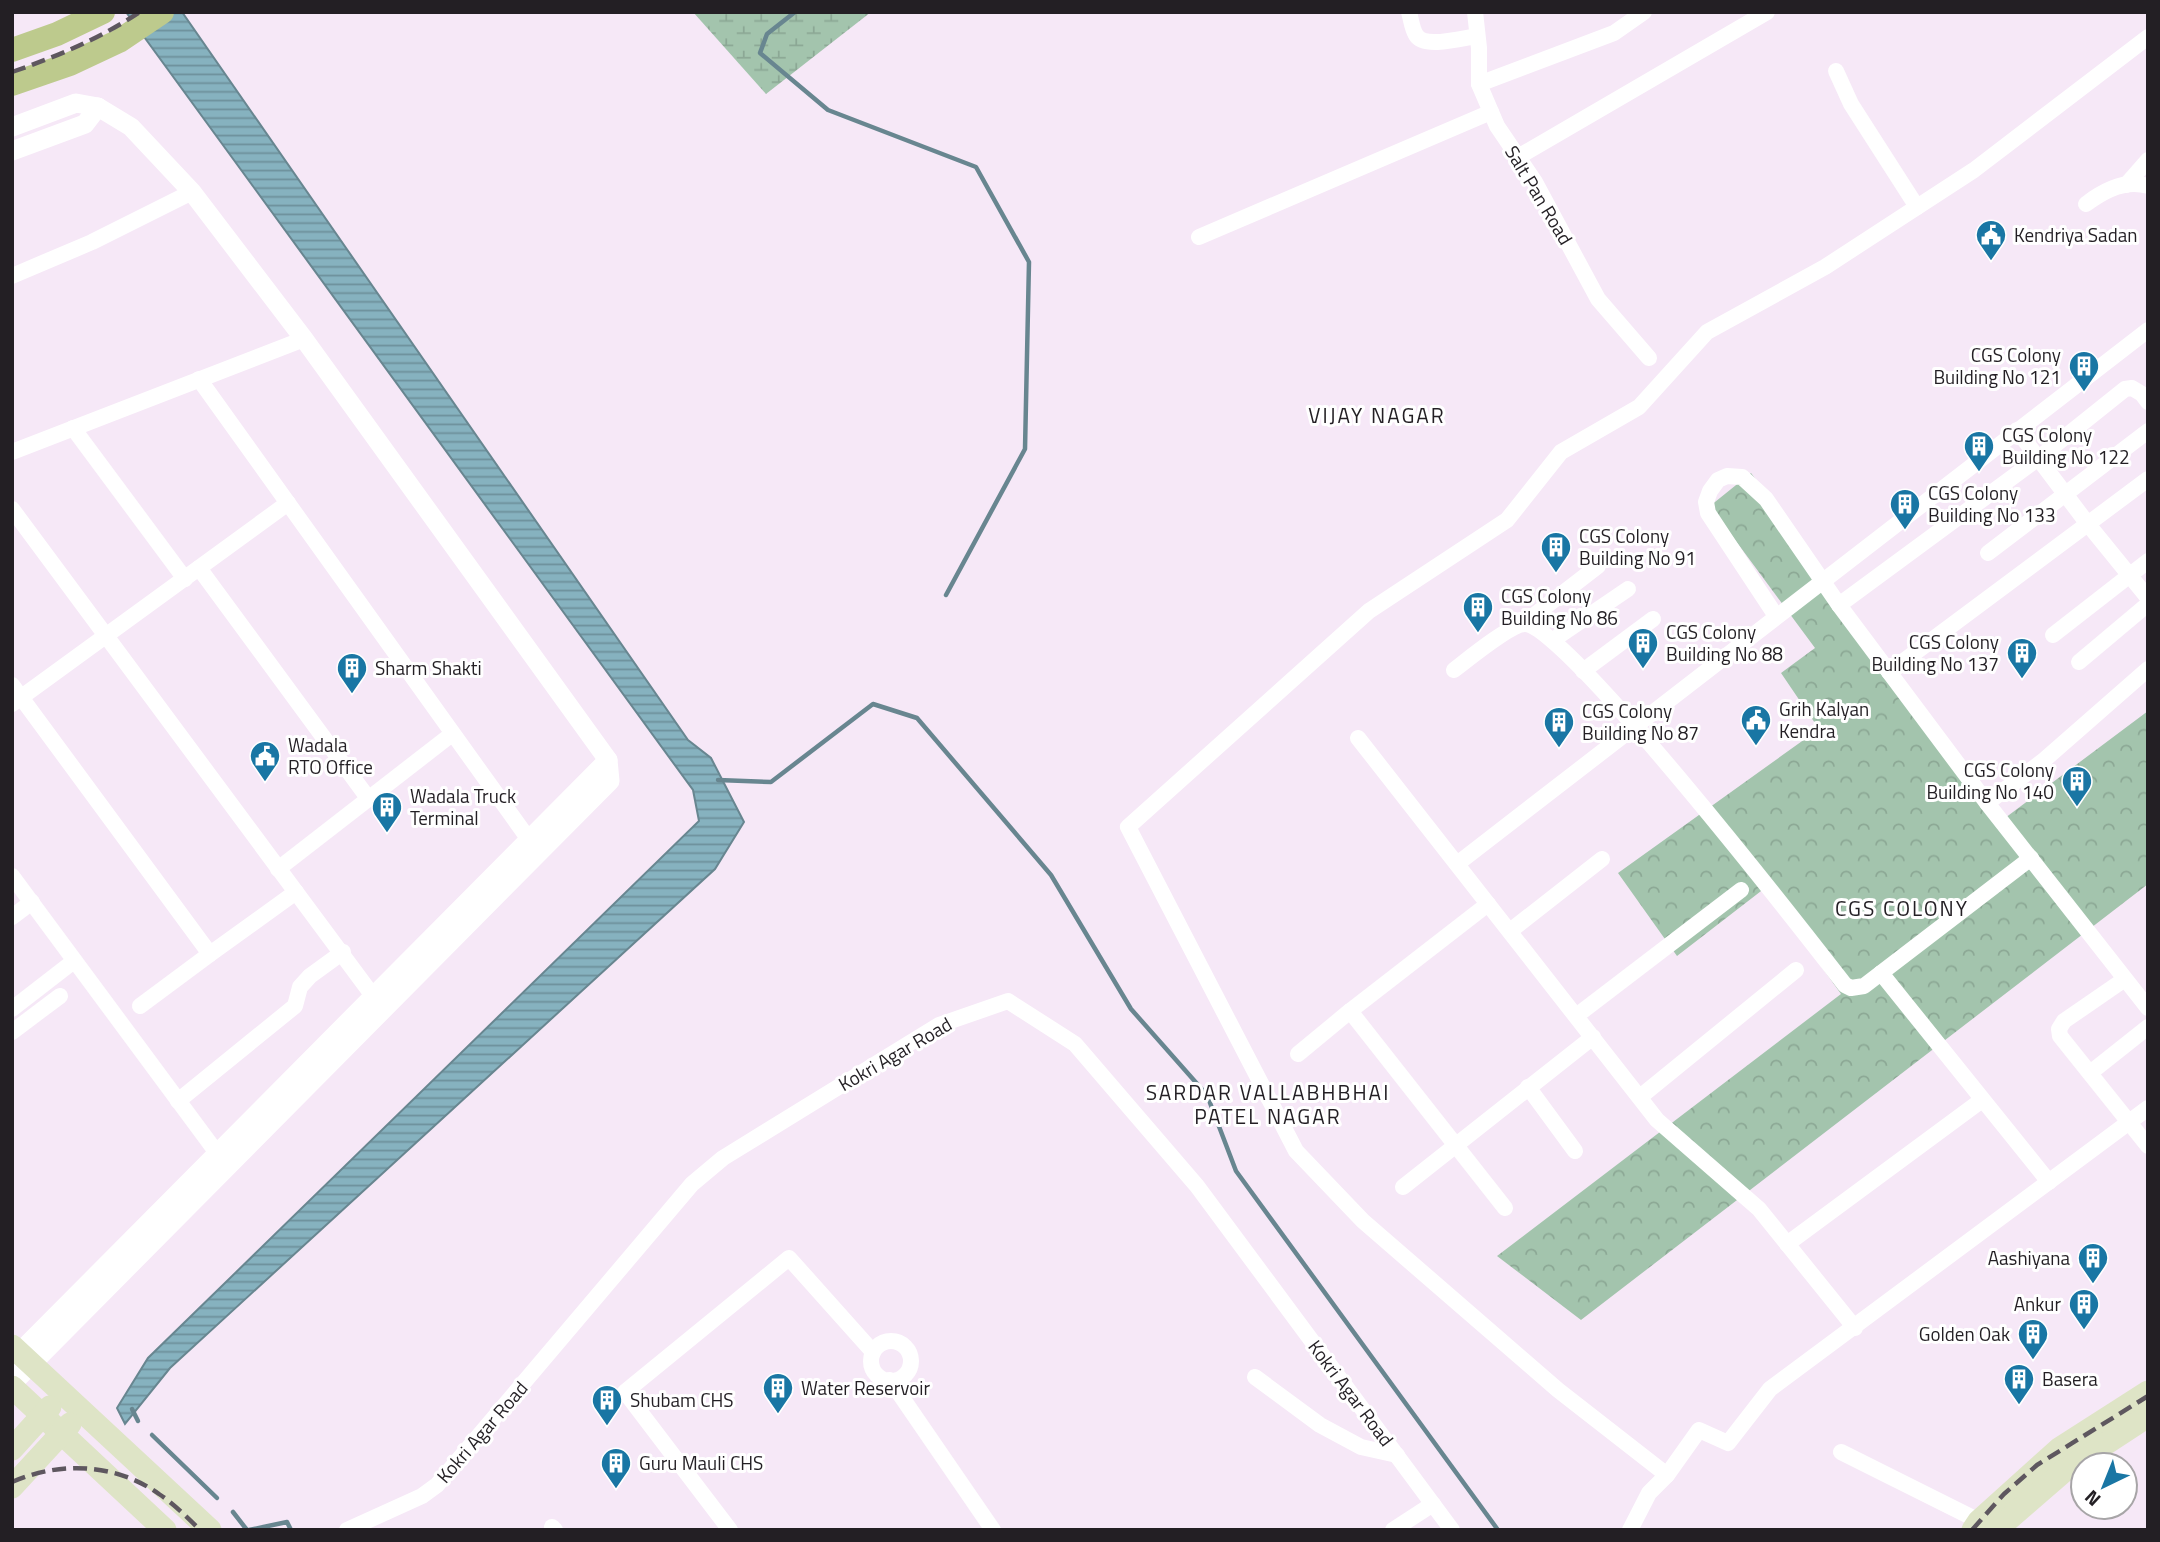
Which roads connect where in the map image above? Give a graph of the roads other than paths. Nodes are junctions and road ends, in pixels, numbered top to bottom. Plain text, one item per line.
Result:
1 (103, 12) edge
2 (162, 12) edge
3 (1409, 12) edge
4 (1475, 12) edge
5 (1644, 12) edge
6 (1767, 12) edge
7 (1477, 36) junction
8 (2148, 37) edge
9 (12, 50) edge
10 (1836, 71) dead end
11 (12, 84) edge
12 (1479, 84) junction
13 (98, 107) junction
14 (1491, 112) junction
15 (12, 127) edge
16 (12, 151) edge
17 (1518, 157) junction
18 (2148, 160) edge
19 (2126, 185) junction
20 (2148, 186) edge
21 (192, 192) junction
22 (2086, 204) dead end
23 (1917, 207) junction
24 (1199, 237) dead end
25 (12, 276) edge
26 (2148, 330) edge
27 (304, 339) junction
28 (1649, 358) dead end
29 (199, 379) junction
30 (2148, 402) edge
31 (73, 428) junction
32 (2017, 430) junction
33 (2148, 431) edge
34 (12, 452) edge
35 (2040, 457) junction
36 (2148, 478) edge
37 (2066, 492) junction
38 (288, 503) junction
39 (12, 509) edge
40 (2087, 523) junction
41 (1988, 553) dead end
42 (2148, 561) edge
43 (1598, 566) dead end
44 (199, 568) junction
45 (2130, 576) junction
46 (185, 579) junction
47 (1821, 580) junction
48 (1628, 589) dead end
49 (2148, 598) edge
50 (2148, 604) edge
51 (1839, 605) junction
52 (1776, 616) junction
53 (1653, 619) dead end
54 (1523, 624) junction
55 (107, 634) junction
56 (2053, 635) dead end
57 (1553, 640) junction
58 (2079, 662) dead end
59 (2148, 669) edge
60 (1454, 670) dead end
61 (1583, 671) junction
62 (1889, 672) junction
63 (15, 696) edge
64 (1635, 725) junction
65 (452, 734) junction
66 (1358, 738) dead end
67 (368, 798) junction
68 (1987, 803) junction
69 (534, 846) junction
70 (2031, 858) junction
71 (1602, 859) dead end
72 (1457, 864) junction
73 (278, 869) junction
74 (12, 876) edge
75 (1741, 890) dead end
76 (296, 892) junction
77 (32, 902) junction
78 (1488, 904) junction
79 (12, 917) edge
80 (1510, 931) junction
81 (342, 952) junction
82 (210, 954) junction
83 (74, 961) junction
84 (1796, 970) dead end
85 (1881, 972) junction
86 (2125, 979) junction
87 (60, 996) dead end
88 (380, 1001) junction
89 (140, 1006) dead end
90 (2148, 1008) edge
91 (12, 1009) edge
92 (1350, 1011) junction
93 (1576, 1016) junction
94 (2148, 1027) edge
95 (12, 1032) edge
96 (1592, 1037) junction
97 (1298, 1054) dead end
98 (2090, 1073) junction
99 (1528, 1087) junction
100 (1640, 1097) junction
101 (1982, 1100) junction
102 (178, 1101) junction
103 (2148, 1108) edge
104 (2130, 1122) junction
105 (1455, 1144) junction
106 (2148, 1146) edge
107 (1575, 1151) dead end
108 (223, 1158) junction
109 (2049, 1182) junction
110 (1403, 1187) dead end
111 (1505, 1208) dead end
112 (1787, 1244) junction
113 (1855, 1328) junction
114 (873, 1352) junction
115 (19, 1356) edge
116 (1255, 1377) dead end
117 (890, 1380) junction
118 (12, 1386) edge
119 (2148, 1392) edge
120 (63, 1393) junction
121 (82, 1411) junction
122 (2148, 1416) edge
123 (42, 1417) junction
124 (2119, 1422) junction
125 (60, 1434) junction
126 (16, 1445) edge
127 (1841, 1452) dead end
128 (1397, 1455) junction
129 (38, 1459) junction
130 (1667, 1475) junction
131 (12, 1487) edge
132 (1433, 1504) junction
133 (1983, 1527) edge
134 (207, 1529) edge
135 (165, 1530) edge
136 (347, 1530) edge
137 (730, 1530) edge
138 (993, 1530) edge
139 (1393, 1530) edge
140 (1452, 1530) edge
141 (1630, 1530) edge

1 - 9 main road
2 - 11 main road
3 - 7 street
4 - 7 street, Salt Pan Road
5 - 12 street
6 - 17 street
7 - 12 street, Salt Pan Road
8 - 23 street
10 - 23 street
12 - 14 street, Salt Pan Road
13 - 15 street
13 - 16 street
13 - 21 street
14 - 17 street, Salt Pan Road
14 - 24 street
17 - 28 street, Salt Pan Road
18 - 19 street
19 - 20 street
19 - 22 street
21 - 25 street
21 - 27 street
23 - 130 street
26 - 32 street
27 - 29 street
27 - 69 street
29 - 31 street
29 - 38 street
30 - 35 street
31 - 34 street
31 - 46 street
32 - 35 street
32 - 47 street
33 - 37 street
35 - 37 street
35 - 51 street
36 - 40 street
37 - 40 street
37 - 41 street
38 - 44 street
38 - 65 street
39 - 55 street
40 - 45 street
40 - 62 street
42 - 45 street
43 - 54 street
44 - 46 street
44 - 67 street
45 - 49 street
45 - 56 street
46 - 55 street
47 - 51 street
47 - 52 street
47 - 52 street
48 - 57 street
50 - 58 street
51 - 62 street
52 - 64 street
53 - 61 street
54 - 57 street
54 - 60 street
55 - 63 street
55 - 73 street
57 - 61 street
59 - 68 street
61 - 64 street
62 - 68 street
63 - 82 street
64 - 72 street
64 - 85 street
65 - 67 street
65 - 69 street
66 - 72 street
67 - 73 street
68 - 70 street
69 - 88 street
70 - 85 street
70 - 86 street
71 - 80 street
72 - 78 street
73 - 76 street
74 - 77 street
75 - 93 street
76 - 81 street
76 - 82 street
77 - 79 street
77 - 83 street
78 - 80 street
78 - 92 street
80 - 93 street
81 - 88 street
81 - 102 street
82 - 89 street
83 - 91 street
83 - 102 street
84 - 100 street
85 - 101 street
86 - 90 street
86 - 98 street
87 - 95 street
88 - 108 street
92 - 97 street
92 - 105 street
93 - 96 street
94 - 98 street
96 - 99 street
96 - 100 street
98 - 104 street
99 - 105 street
99 - 107 street
100 - 112 street
101 - 109 street
101 - 112 street
102 - 108 street
103 - 104 street
104 - 106 street
104 - 109 street
105 - 110 street
105 - 111 street
108 - 115 street
109 - 113 street
112 - 113 street
113 - 130 street
114 - 117 street
114 - 117 street
114 - 137 street
115 - 118 street
115 - 120 main road
116 - 128 street
117 - 138 street
118 - 123 main road
119 - 124 main road
120 - 121 main road
120 - 123 main road
121 - 125 main road
121 - 134 main road
122 - 124 main road
123 - 125 main road
123 - 126 main road
124 - 133 main road
125 - 129 main road
125 - 135 main road
126 - 129 main road
127 - 133 street
128 - 132 street, Kokri Agar Road
128 - 136 street, Kokri Agar Road
129 - 131 main road
130 - 141 street
132 - 139 street
132 - 140 street, Kokri Agar Road

